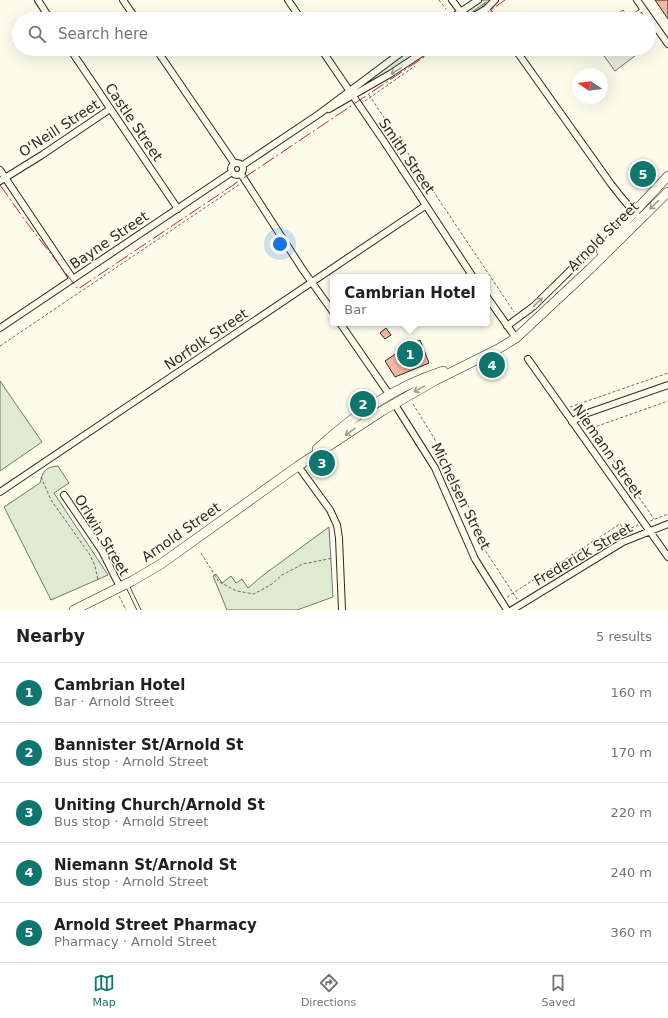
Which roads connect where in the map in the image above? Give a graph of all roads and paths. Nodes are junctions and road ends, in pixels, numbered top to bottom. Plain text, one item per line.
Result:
1 (38, 0) edge
2 (123, 0) edge
3 (288, 0) edge
4 (439, 0) edge
5 (452, 0) edge
6 (478, 0) edge
7 (495, 0) edge
8 (637, 0) edge
9 (446, 9) dead end
10 (486, 9) junction
11 (643, 9) junction
12 (46, 12) edge
13 (131, 12) edge
14 (296, 12) edge
15 (460, 12) joint
16 (481, 12) edge
17 (488, 12) edge
18 (639, 12) edge
19 (645, 12) edge
20 (656, 27) edge
21 (668, 44) edge
22 (75, 56) edge
23 (161, 56) edge
24 (326, 56) edge
25 (397, 56) edge
26 (418, 56) edge
27 (520, 56) edge
28 (414, 66) dead end
29 (367, 91) dead end
30 (351, 94) junction
31 (370, 97) junction
32 (361, 103) dead end
33 (110, 109) junction
34 (234, 163) junction
35 (243, 165) junction
36 (0, 170) edge
37 (232, 172) junction
38 (241, 174) junction
39 (668, 176) edge
40 (2, 179) edge
41 (241, 184) dead end
42 (668, 192) edge
43 (425, 206) junction
44 (178, 209) junction
45 (637, 215) junction
46 (607, 244) junction
47 (471, 274) edge
48 (489, 274) edge
49 (490, 276) edge
50 (73, 279) junction
51 (312, 282) junction
52 (574, 283) junction
53 (490, 301) edge
54 (330, 308) edge
55 (516, 315) dead end
56 (342, 326) edge
57 (507, 326) junction
58 (0, 328) edge
59 (516, 338) junction
60 (0, 346) edge
61 (528, 359) dead end
62 (466, 364) junction
63 (668, 373) edge
64 (668, 385) edge
65 (389, 394) junction
66 (668, 401) edge
67 (394, 403) junction
68 (412, 403) dead end
69 (564, 409) junction
70 (572, 422) junction
71 (588, 423) dead end
72 (592, 428) junction
73 (298, 466) junction
74 (41, 478) dead end
75 (0, 492) edge
76 (64, 494) dead end
77 (668, 514) edge
78 (654, 519) junction
79 (647, 522) dead end
80 (640, 524) dead end
81 (668, 524) edge
82 (650, 531) junction
83 (201, 553) dead end
84 (340, 557) junction
85 (668, 557) edge
86 (98, 580) dead end
87 (123, 585) junction
88 (513, 593) junction
89 (506, 597) dead end
90 (517, 599) dead end
91 (74, 610) edge
92 (139, 610) edge
93 (342, 610) edge
94 (507, 610) edge
95 (512, 610) edge

1 - 12 street
2 - 13 street
3 - 14 street
4 - 9 path
5 - 15 street
6 - 15 street
7 - 10 street
8 - 11 street
10 - 16 street
10 - 17 street
11 - 18 lane
11 - 19 street
20 - 21 street
22 - 33 street, Castle Street
23 - 34 street
24 - 30 street, Smith Street
25 - 30 street
26 -> 30 street
27 - 45 street
28 - 31 path
29 - 31 path
30 - 35 street
30 - 43 street, Smith Street
31 - 32 path
31 - 48 path
33 - 40 street, O'Neill Street
33 - 44 street, Castle Street
34 - 35 street
34 - 37 street
35 - 38 street
36 - 40 street
37 - 38 street
37 - 44 street, Bayne Street
38 - 51 street
39 - 45 main road, Arnold Street
40 - 50 street
41 - 60 path
42 -> 45 main road, Arnold Street
43 - 47 street, Smith Street
43 - 51 street, Norfolk Street
44 - 50 street, Bayne Street
45 - 46 main road, Arnold Street
45 - 52 main road, Arnold Street
46 - 52 main road, Arnold Street
57 -> 46 street, Arnold Street
49 - 55 path
50 - 58 street, Bayne Street
51 - 54 street
51 - 75 street, Norfolk Street
52 - 59 main road, Arnold Street
53 - 57 street
56 - 65 street
57 - 59 street
59 - 62 main road, Arnold Street
61 - 69 street, Niemann Street
62 - 65 main road, Arnold Street
62 -> 67 main road, Arnold Street
63 - 69 path
64 - 70 street
65 - 67 main road, Michelsen Street
65 - 73 main road, Arnold Street
66 - 72 path
67 -> 73 main road, Arnold Street
67 - 94 street, Michelsen Street
68 - 88 path
69 - 70 street, Niemann Street
70 - 82 street, Niemann Street
71 - 72 path
72 - 78 path
73 - 84 street
73 - 87 main road, Arnold Street
74 - 86 path
76 - 87 street, Orlwin Street
77 - 78 path
78 - 79 path
80 - 88 path
81 - 82 street, Frederick Street
82 - 85 street, Niemann Street
82 - 95 street, Frederick Street
83 - 84 path
84 - 93 street
87 - 91 main road, Arnold Street
87 - 92 lane
88 - 89 path
88 - 90 path

